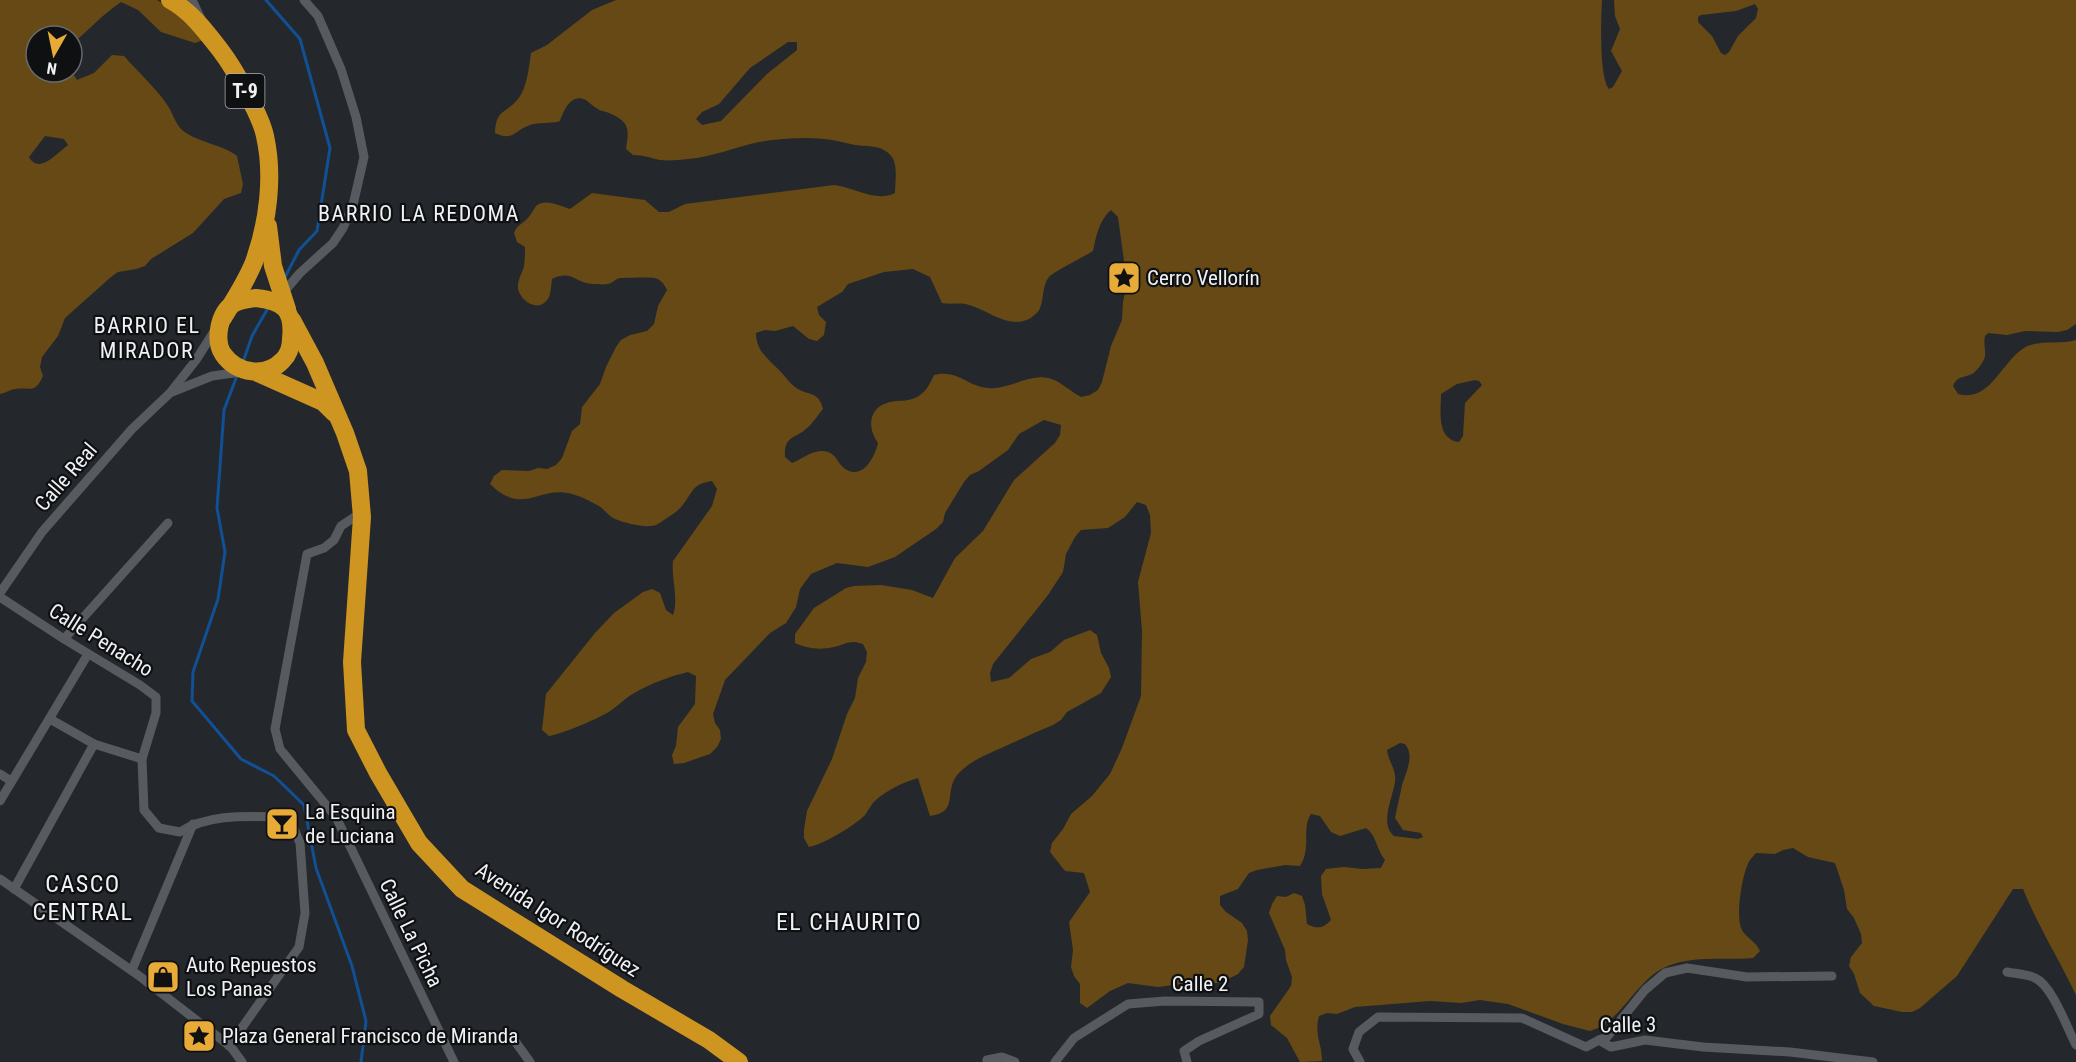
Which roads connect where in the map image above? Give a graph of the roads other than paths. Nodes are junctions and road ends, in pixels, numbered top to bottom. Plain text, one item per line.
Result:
1 (170, 0) edge
2 (192, 0) edge
3 (304, 0) edge
4 (212, 39) junction
5 (267, 207) junction
6 (281, 302) junction
7 (223, 318) junction
8 (253, 372) junction
9 (170, 393) junction
10 (345, 433) junction
11 (362, 517) junction
12 (168, 523) dead end
13 (0, 595) edge
14 (64, 639) junction
15 (88, 654) junction
16 (50, 719) junction
17 (94, 744) junction
18 (142, 759) junction
19 (0, 774) edge
20 (11, 782) junction
21 (0, 801) edge
22 (193, 824) junction
23 (0, 879) edge
24 (14, 889) junction
25 (132, 970) junction
26 (2007, 972) dead end
27 (1832, 976) dead end
28 (512, 1037) dead end
29 (1599, 1040) junction
30 (2076, 1045) edge
31 (229, 1046) junction
32 (242, 1062) edge
33 (454, 1062) edge
34 (530, 1062) edge
35 (739, 1062) edge
36 (987, 1062) edge
37 (1015, 1062) edge
38 (1055, 1062) edge
39 (1187, 1062) edge
40 (1360, 1062) edge
41 (1873, 1062) edge

1 - 4 highway, T-9
2 - 4 street
3 - 6 street
4 - 5 highway, T-9
5 - 6 highway, T-9
5 - 7 highway, T-9
6 - 7 highway
6 - 8 highway, T-9
6 - 10 highway, Avenida Igor Rodríguez / T-9
7 - 8 highway, T-9
7 - 9 street
8 - 9 street
8 - 10 highway, Avenida Igor Rodríguez / T-9
9 - 13 street, Calle Real
10 - 11 highway, Avenida Igor Rodríguez / T-9
11 - 33 street, Calle La Picha
11 - 35 highway, Avenida Igor Rodríguez / T-9
12 - 14 street
13 - 14 street, Calle Penacho
14 - 15 street, Calle Penacho
15 - 16 street
15 - 18 street, Calle Penacho
16 - 17 street
16 - 20 street
17 - 18 street
17 - 24 street
18 - 22 street, Calle Penacho
19 - 20 street
20 - 21 street
22 - 25 street
22 - 31 street, Calle Penacho
23 - 24 street
24 - 25 street
25 - 31 street
26 - 30 street
27 - 29 street
28 - 34 street
29 - 40 street, Calle 3
29 - 41 street, Calle 3
31 - 32 street
36 - 37 street
38 - 39 street, Calle 2

